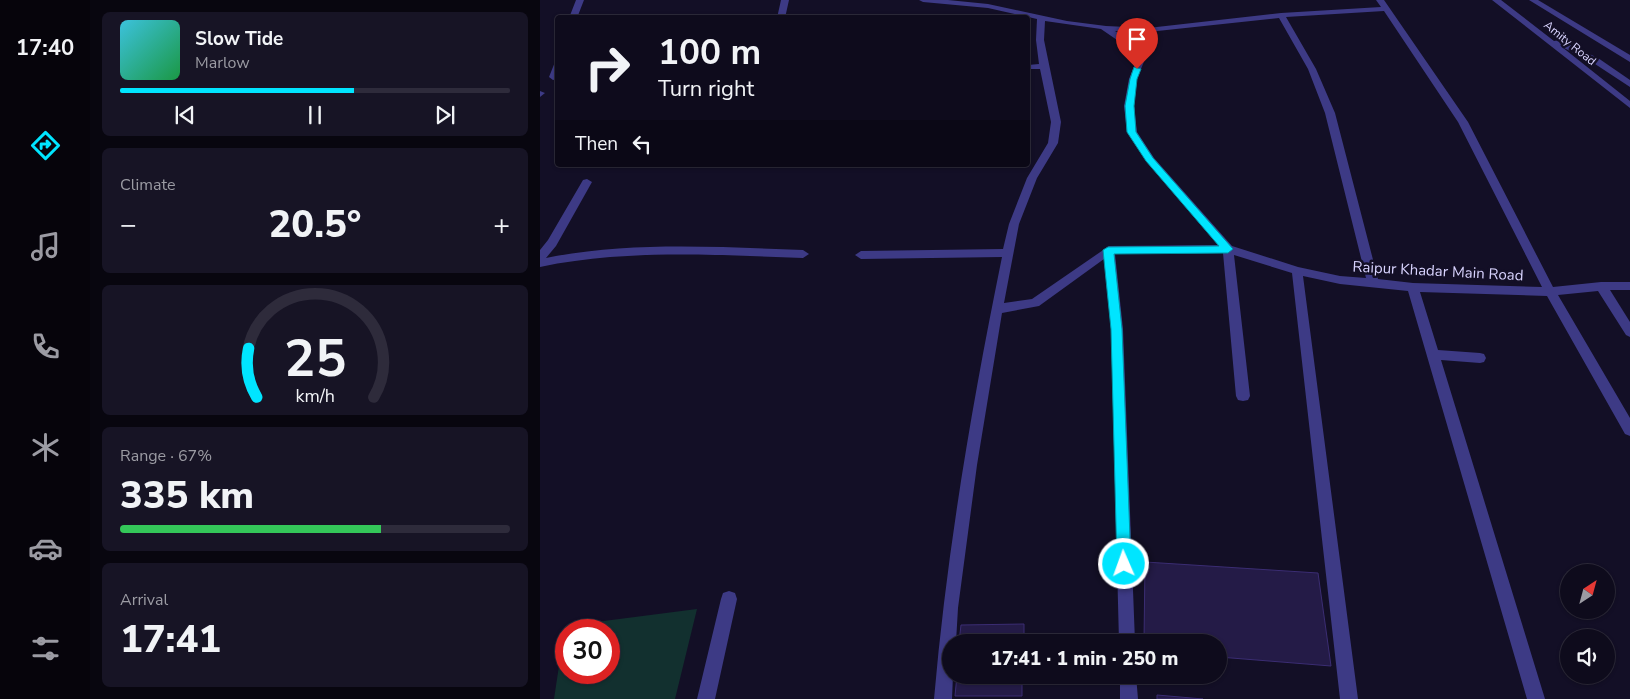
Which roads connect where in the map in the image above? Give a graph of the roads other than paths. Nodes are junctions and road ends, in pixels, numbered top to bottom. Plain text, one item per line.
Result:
1 (580, 0) edge
2 (785, 0) edge
3 (923, 0) edge
4 (936, 0) edge
5 (1380, 0) edge
6 (1496, 0) edge
7 (1532, 0) edge
8 (1386, 9) junction
9 (574, 15) edge
10 (782, 15) edge
11 (1281, 15) junction
12 (1041, 17) junction
13 (1102, 27) junction
14 (1538, 33) junction
15 (1588, 34) junction
16 (1630, 59) edge
17 (1044, 66) junction
18 (1030, 67) edge
19 (1630, 68) edge
20 (1630, 84) edge
21 (1630, 105) edge
22 (587, 182) dead end
23 (1228, 249) junction
24 (1108, 250) junction
25 (1008, 253) junction
26 (803, 254) dead end
27 (860, 255) dead end
28 (540, 258) edge
29 (540, 263) edge
30 (1297, 271) junction
31 (1373, 284) junction
32 (1601, 286) junction
33 (1630, 286) edge
34 (1412, 287) junction
35 (1550, 292) junction
36 (997, 309) junction
37 (1630, 332) edge
38 (1432, 354) junction
39 (1480, 358) dead end
40 (1243, 396) dead end
41 (1630, 430) edge
42 (729, 599) dead end
43 (1127, 634) edge
44 (1128, 684) edge
45 (706, 699) edge
46 (943, 699) edge
47 (1129, 699) edge
48 (1348, 699) edge
49 (1536, 699) edge

1 - 9 street
2 - 10 street
3 - 4 street
4 - 12 street
5 - 8 street
6 - 14 street, Amity Road
7 - 15 street, Amity Road
8 - 11 street
8 - 35 street
11 - 13 street
11 - 31 street
12 - 13 street
12 - 17 street
13 - 23 street
14 - 20 street
14 - 21 street, Amity Road
15 - 16 street, Amity Road
15 - 19 street
17 - 18 street
17 - 25 street
22 - 28 street
23 - 24 street
23 - 30 street, Raipur Khadar Main Road
23 - 40 street
24 - 36 street
24 - 43 street
25 - 27 street
25 - 36 street
26 - 29 street
30 - 31 street, Raipur Khadar Main Road
30 - 48 street
31 - 34 street, Raipur Khadar Main Road
32 - 33 street, Raipur Khadar Main Road
32 - 35 street, Raipur Khadar Main Road
32 - 37 street
34 - 35 street, Raipur Khadar Main Road
34 - 38 street
35 - 41 street
36 - 46 street
38 - 39 street
38 - 49 street
42 - 45 street
44 - 47 street

